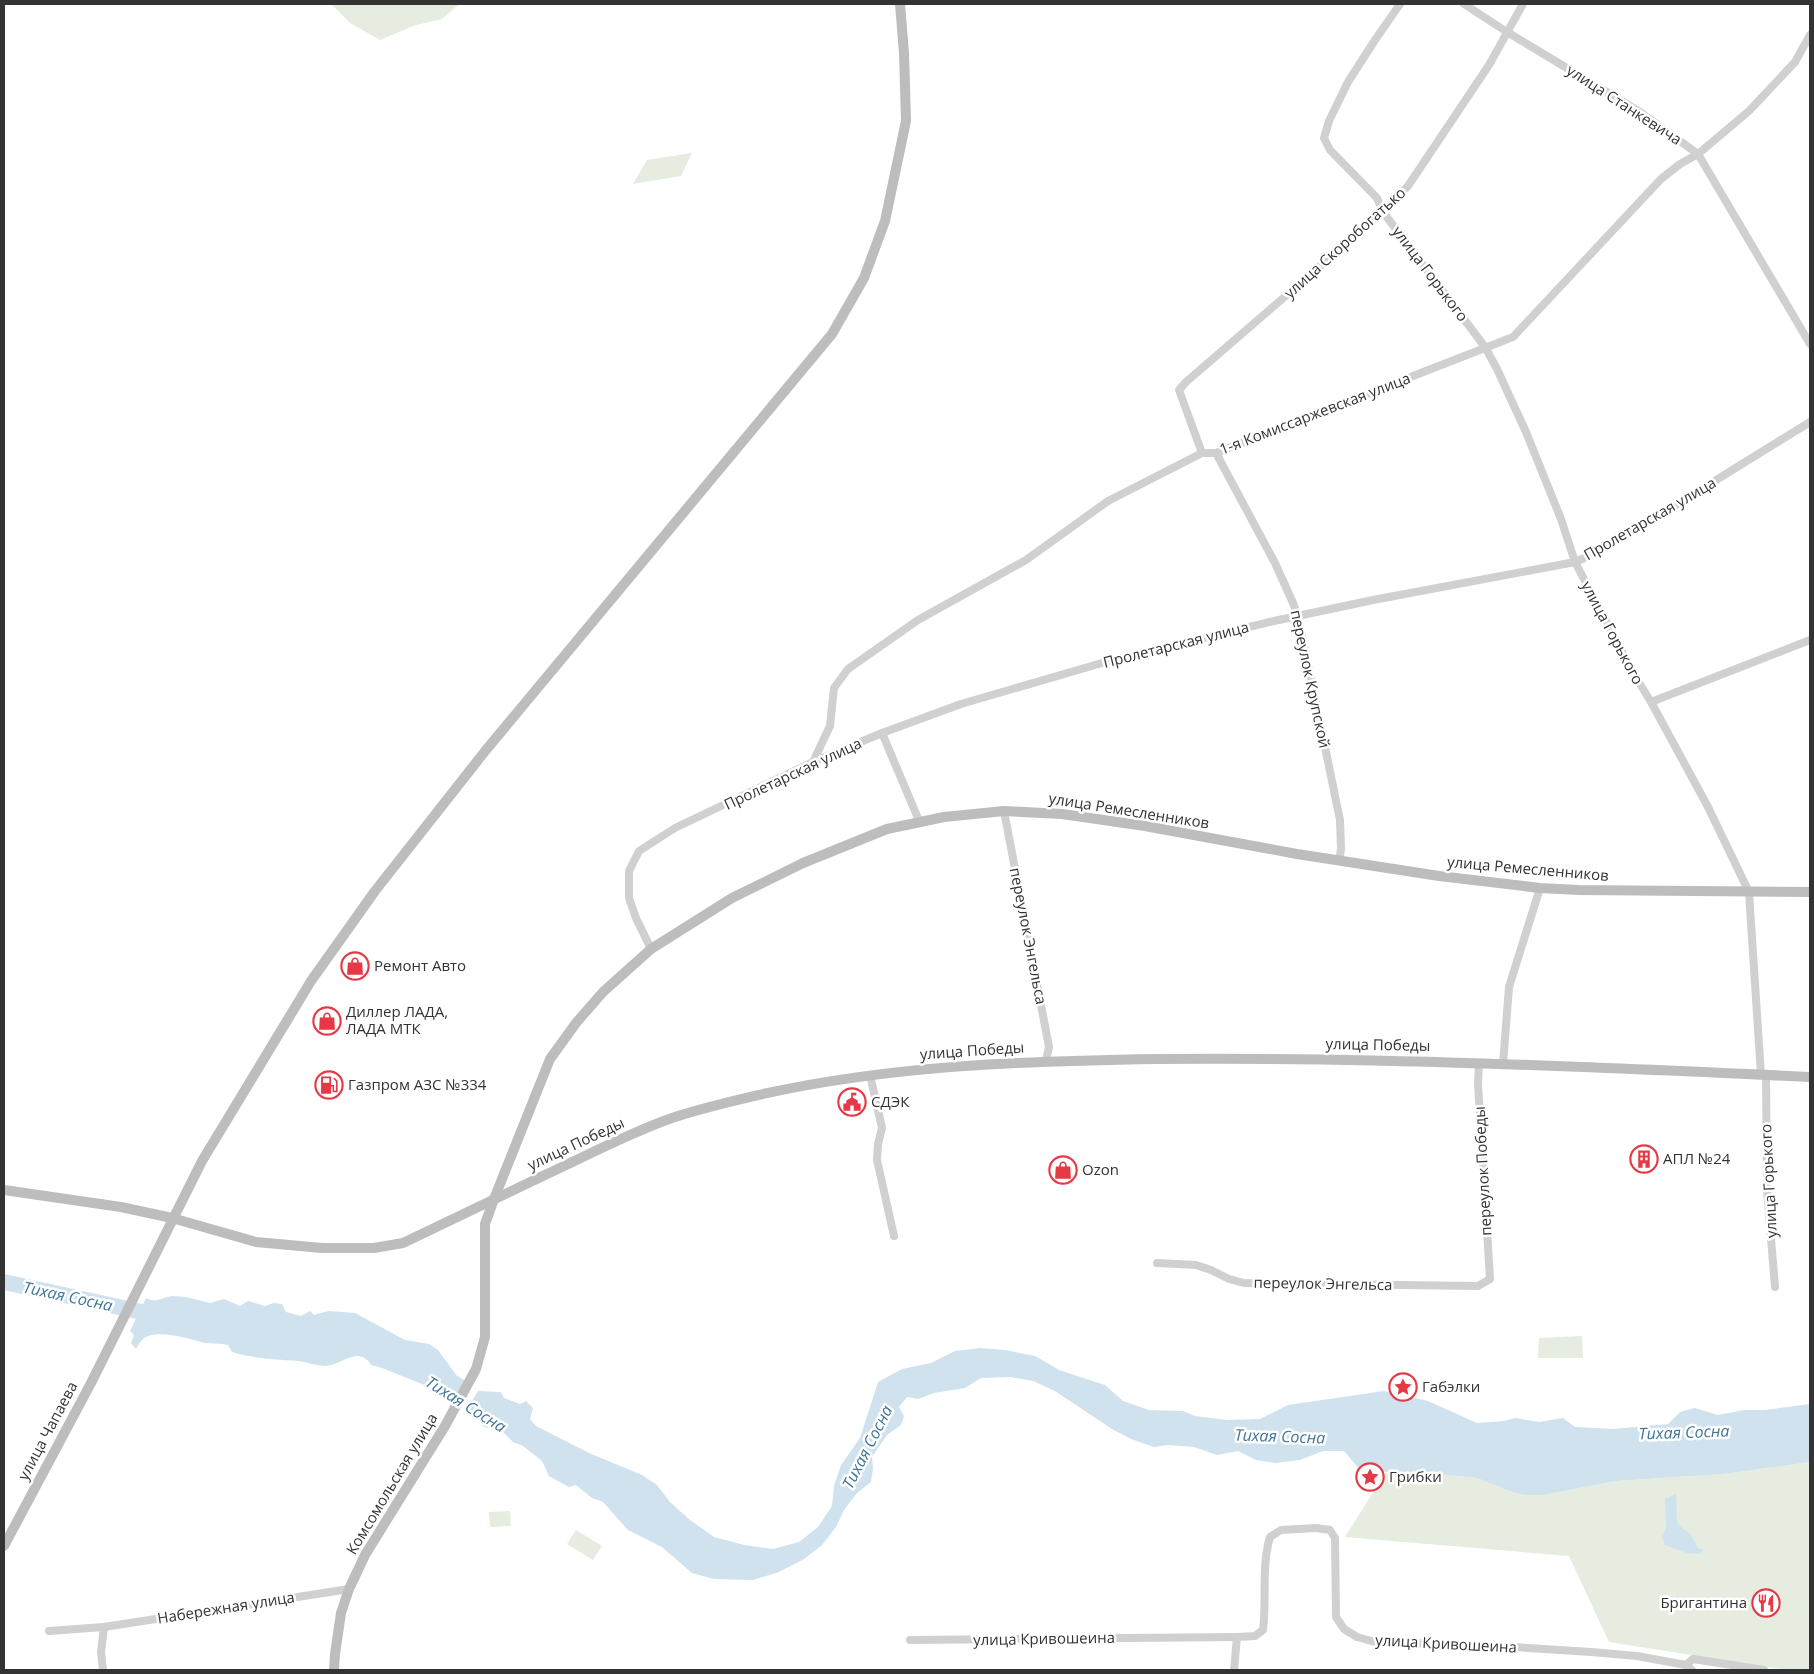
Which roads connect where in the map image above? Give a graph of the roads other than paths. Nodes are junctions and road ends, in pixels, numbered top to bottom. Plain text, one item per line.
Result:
1 (900, 4) edge
2 (1400, 4) edge
3 (1464, 4) edge
4 (1523, 4) edge
5 (1508, 32) junction
6 (1810, 35) edge
7 (1698, 154) junction
8 (1383, 212) junction
9 (1810, 344) edge
10 (1485, 347) junction
11 (1810, 422) edge
12 (1202, 453) junction
13 (1216, 453) junction
14 (1575, 562) junction
15 (1298, 616) junction
16 (1810, 640) edge
17 (1651, 702) junction
18 (882, 733) junction
19 (813, 762) junction
20 (1004, 811) junction
21 (920, 823) junction
22 (1339, 861) junction
23 (1540, 888) junction
24 (1749, 892) junction
25 (1810, 892) edge
26 (651, 949) junction
27 (1046, 1060) junction
28 (1479, 1063) junction
29 (1503, 1064) junction
30 (870, 1075) junction
31 (1763, 1075) junction
32 (1810, 1077) edge
33 (4, 1190) edge
34 (494, 1199) junction
35 (172, 1218) junction
36 (894, 1236) dead end
37 (1158, 1263) dead end
38 (1490, 1278) joint
39 (1775, 1287) dead end
40 (4, 1546) edge
41 (349, 1589) junction
42 (104, 1627) junction
43 (48, 1631) dead end
44 (1237, 1637) junction
45 (910, 1640) dead end
46 (1689, 1668) edge
47 (103, 1670) edge
48 (334, 1670) edge
49 (1234, 1670) edge
50 (1764, 1670) edge

1 - 35 main road, улица Чапаева
2 - 8 street, улица Горького
3 - 5 street, улица Станкевича
4 - 5 street, улица Скоробогатько
5 - 7 street, улица Станкевича
5 - 8 street, улица Скоробогатько
6 - 7 street, 1-я Комиссаржевская улица
7 - 9 street, улица Станкевича
7 - 10 street, 1-я Комиссаржевская улица
8 - 10 street, улица Горького
8 - 12 street, улица Скоробогатько
10 - 13 street, 1-я Комиссаржевская улица
10 - 14 street, улица Горького
11 - 14 street, Пролетарская улица
12 - 13 street, 1-я Комиссаржевская улица
12 - 19 street, 1-я Комиссаржевская улица
13 - 15 street, переулок Крупской
14 - 15 street, Пролетарская улица
14 - 17 street, улица Горького
15 - 18 street, Пролетарская улица
15 - 22 street, переулок Крупской
16 - 17 street
17 - 24 street, улица Горького
18 - 19 street, Пролетарская улица
18 - 21 street
19 - 26 street, Пролетарская улица
20 - 21 main road, улица Ремесленников
20 - 22 main road, улица Ремесленников
20 - 27 street, переулок Энгельса
21 - 26 main road, улица Ремесленников
22 - 23 main road, улица Ремесленников
23 - 24 main road, улица Ремесленников
23 - 29 street
24 - 25 main road, улица Ремесленников
24 - 31 street, улица Горького
26 - 34 main road, улица Ремесленников
27 - 28 main road, улица Победы
27 - 30 main road, улица Победы
28 - 29 main road, улица Победы
28 - 38 street, переулок Победы
29 - 31 main road, улица Победы
30 - 34 main road, улица Победы
30 - 36 street
31 - 32 main road, улица Победы
31 - 39 street, улица Горького
33 - 35 main road, улица Победы
34 - 35 main road, улица Победы
34 - 41 main road, Комсомольская улица
35 - 40 main road, улица Чапаева
37 - 38 street, переулок Энгельса
41 - 42 street, Набережная улица
41 - 48 main road, Комсомольская улица
42 - 43 street, Набережная улица
42 - 47 street
44 - 45 street, улица Кривошеина
44 - 46 street, улица Кривошеина
44 - 49 street
46 - 50 street

